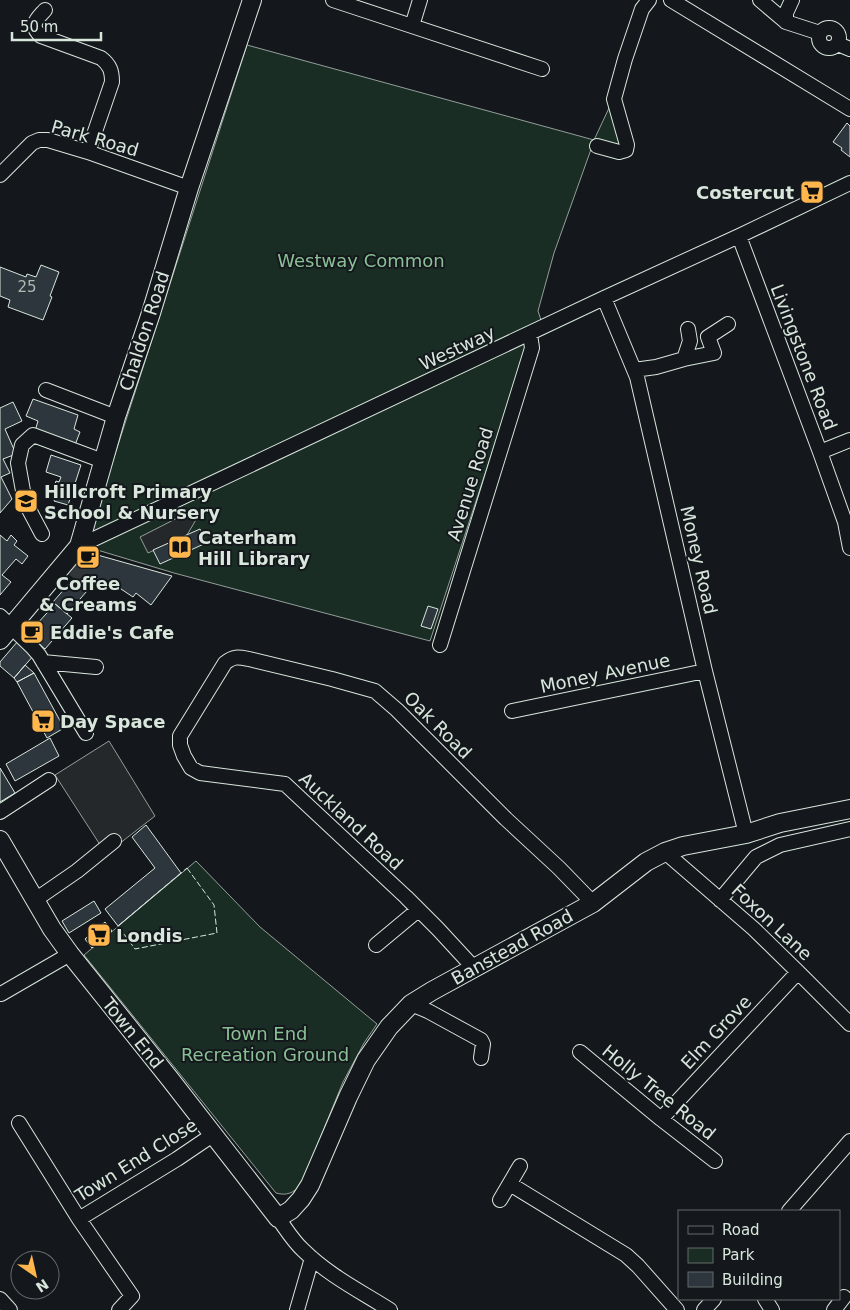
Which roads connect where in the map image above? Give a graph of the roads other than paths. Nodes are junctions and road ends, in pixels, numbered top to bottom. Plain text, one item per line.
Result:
1 (252, 0) edge
2 (333, 0) edge
3 (420, 0) edge
4 (649, 0) edge
5 (671, 0) edge
6 (760, 0) edge
7 (792, 0) edge
8 (45, 10) dead end
9 (786, 22) junction
10 (412, 26) junction
11 (844, 47) edge
12 (542, 69) dead end
13 (850, 109) edge
14 (597, 146) dead end
15 (88, 152) junction
16 (0, 175) edge
17 (849, 186) edge
18 (189, 188) junction
19 (739, 236) junction
20 (604, 298) junction
21 (728, 324) dead end
22 (688, 329) dead end
23 (530, 334) junction
24 (684, 359) junction
25 (634, 370) junction
26 (46, 390) dead end
27 (116, 417) junction
28 (850, 440) edge
29 (820, 452) junction
30 (103, 462) junction
31 (42, 534) dead end
32 (79, 546) junction
33 (850, 548) edge
34 (4, 628) edge
35 (440, 645) dead end
36 (43, 662) junction
37 (96, 667) dead end
38 (219, 671) joint
39 (706, 671) junction
40 (512, 711) dead end
41 (86, 733) dead end
42 (49, 780) dead end
43 (850, 808) edge
44 (0, 812) edge
45 (850, 829) edge
46 (746, 834) junction
47 (0, 840) edge
48 (114, 840) dead end
49 (665, 852) junction
50 (35, 900) junction
51 (720, 900) junction
52 (593, 903) junction
53 (418, 910) junction
54 (376, 944) dead end
55 (70, 954) junction
56 (474, 968) junction
57 (798, 972) junction
58 (2, 994) dead end
59 (411, 1004) junction
60 (849, 1022) edge
61 (580, 1052) dead end
62 (481, 1058) dead end
63 (661, 1119) junction
64 (19, 1123) dead end
65 (214, 1134) junction
66 (850, 1141) edge
67 (715, 1161) dead end
68 (520, 1166) dead end
69 (510, 1184) junction
70 (500, 1200) dead end
71 (790, 1210) edge
72 (278, 1218) junction
73 (79, 1219) junction
74 (312, 1258) junction
75 (844, 1297) dead end
76 (713, 1300) edge
77 (119, 1310) edge
78 (297, 1310) edge
79 (390, 1310) edge
80 (676, 1310) edge
81 (704, 1310) edge
82 (834, 1310) edge

1 - 18 main road, Chaldon Road
2 - 10 street
3 - 10 street
4 - 14 street
5 - 13 street
6 - 9 street
7 - 9 street
8 - 15 street
9 - 11 street
10 - 12 street
15 - 16 street, Park Road
15 - 18 street, Park Road
17 - 19 street, Westway
18 - 27 main road, Chaldon Road
19 - 20 street, Westway
19 - 29 street, Livingstone Road
20 - 23 street, Westway
20 - 25 street, Money Road
21 - 24 street
22 - 24 street
23 - 32 street, Westway
23 - 35 street, Avenue Road
24 - 25 street
25 - 39 street, Money Road
26 - 27 street
27 - 30 main road, Chaldon Road
28 - 29 street
29 - 33 street, Livingstone Road
30 - 31 street
30 - 32 main road, Chaldon Road
32 - 34 main road, Chaldon Road
34 - 36 street
36 - 37 street
36 - 41 street
38 - 52 street, Oak Road
38 - 53 street, Auckland Road
39 - 40 street, Money Avenue
39 - 46 street, Money Road
42 - 44 street
43 - 46 main road, Banstead Road
45 - 51 street
46 - 49 main road, Banstead Road
47 - 50 main road, Town End
48 - 50 street
49 - 51 street, Foxon Lane
49 - 52 main road, Banstead Road
50 - 55 main road, Town End
51 - 57 street, Foxon Lane
52 - 56 main road, Banstead Road
53 - 54 street
53 - 56 street, Auckland Road
55 - 58 street
55 - 65 main road, Town End
56 - 59 main road, Banstead Road
57 - 60 street, Foxon Lane
57 - 63 street, Elm Grove
59 - 62 street
59 - 72 main road, Banstead Road
61 - 63 street, Holly Tree Road
63 - 67 street, Holly Tree Road
64 - 73 street
65 - 72 main road, Town End
65 - 73 street, Town End Close
66 - 71 street
68 - 69 street
69 - 70 street
69 - 80 street
72 - 74 street
73 - 77 street
74 - 78 street
74 - 79 street
75 - 82 street
76 - 81 street

